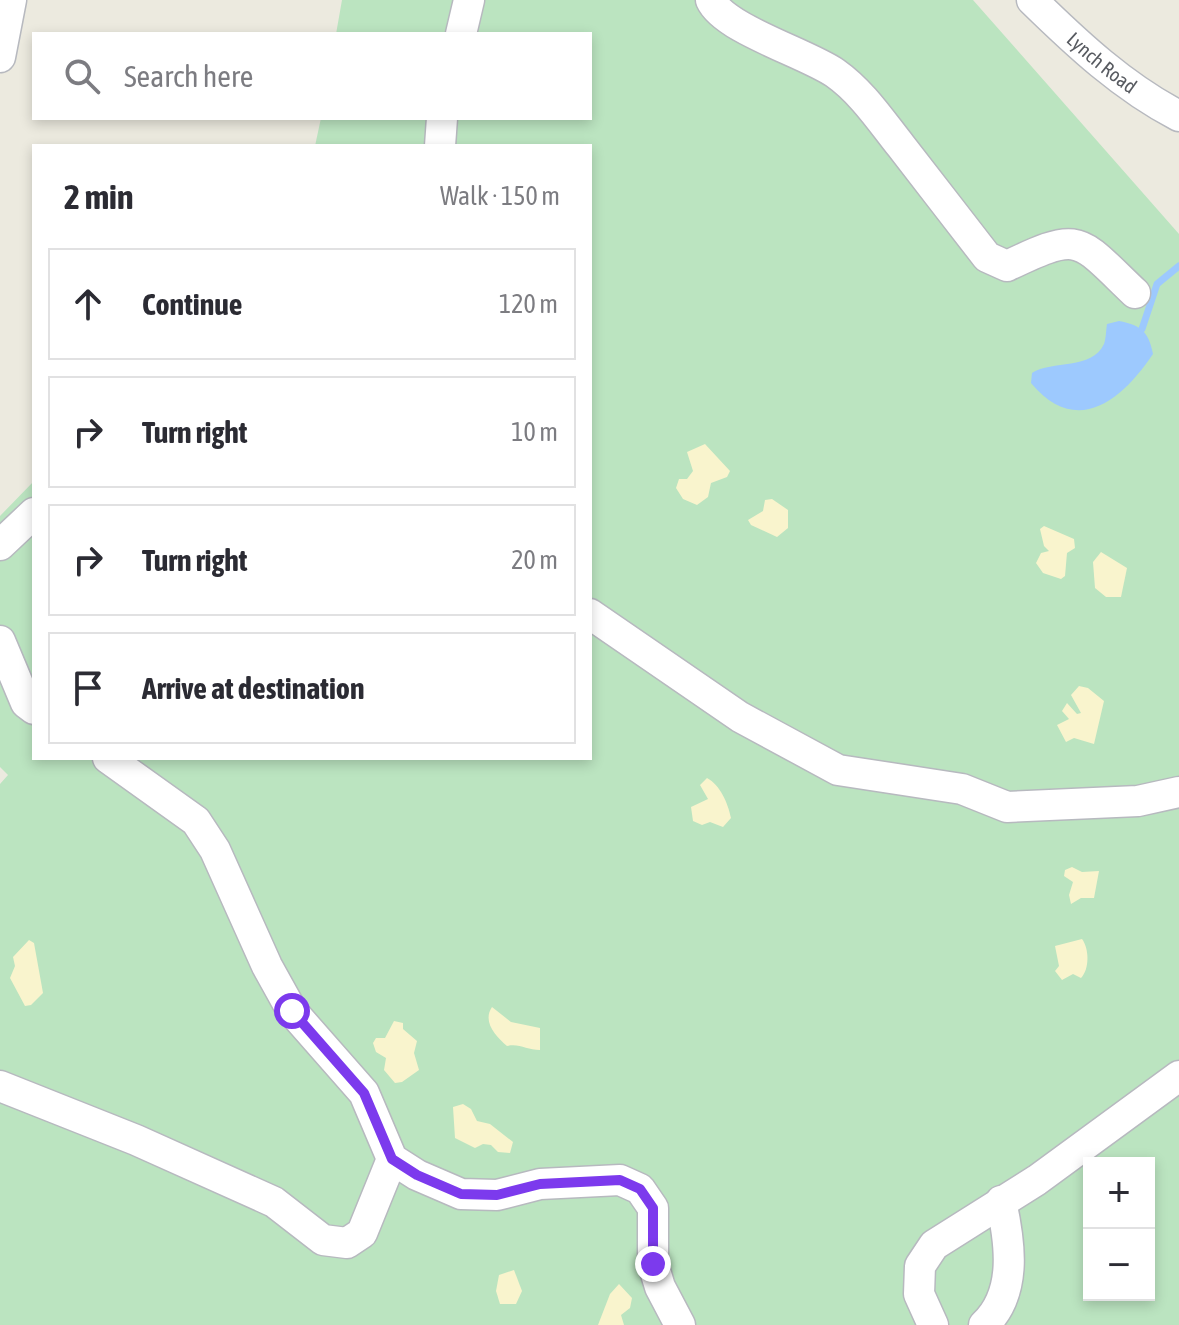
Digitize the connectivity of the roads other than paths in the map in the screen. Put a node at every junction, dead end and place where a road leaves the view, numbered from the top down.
1 (11, 0) edge
2 (469, 0) edge
3 (711, 0) edge
4 (1032, 0) edge
5 (461, 32) edge
6 (0, 57) edge
7 (1179, 116) edge
8 (442, 120) edge
9 (440, 144) edge
10 (1135, 293) dead end
11 (32, 515) edge
12 (0, 545) edge
13 (592, 615) edge
14 (0, 641) edge
15 (32, 708) edge
16 (111, 760) edge
17 (1179, 792) edge
18 (1179, 1076) edge
19 (0, 1086) edge
20 (392, 1159) junction
21 (1001, 1201) junction
22 (680, 1325) edge
23 (933, 1325) edge
24 (984, 1325) edge

1 - 6 street
2 - 5 street
3 - 10 street
4 - 7 street, Lynch Road
8 - 9 street
11 - 12 street
13 - 17 street
14 - 15 street
16 - 20 street
18 - 21 street
19 - 20 street
20 - 22 street
21 - 23 street
21 - 24 street

